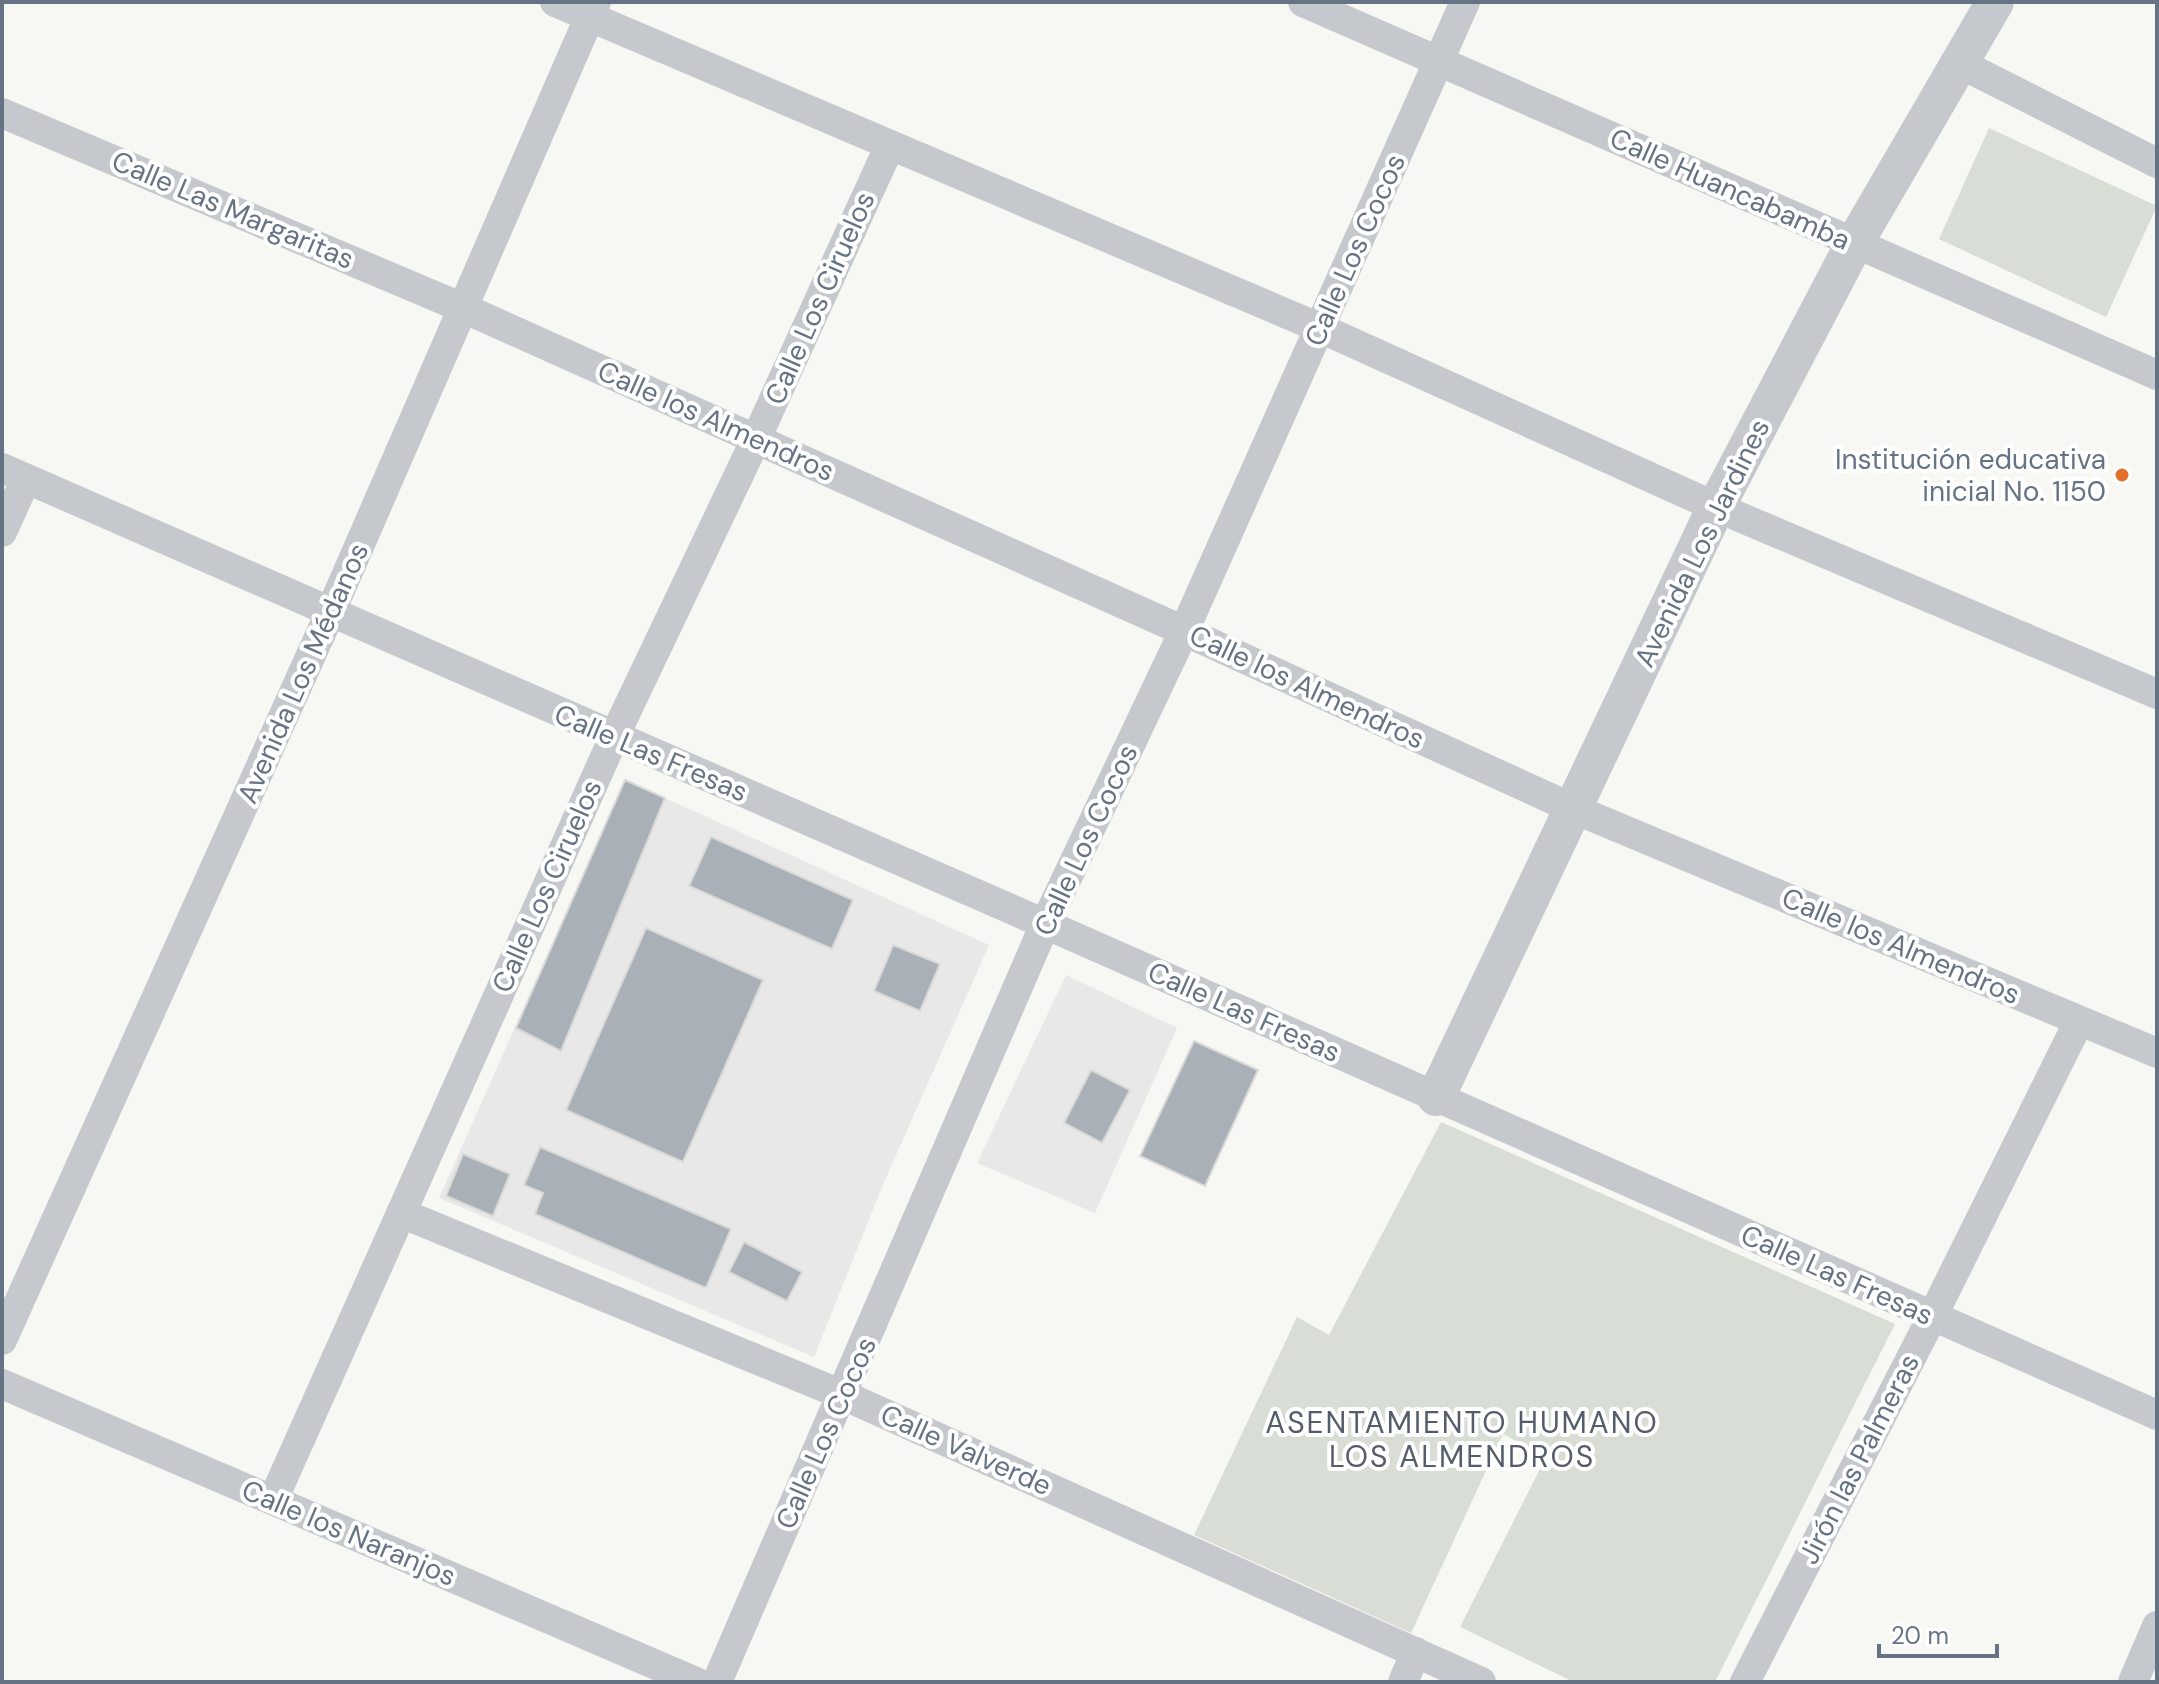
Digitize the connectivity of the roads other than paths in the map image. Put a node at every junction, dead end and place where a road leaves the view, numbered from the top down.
1 (555, 2) edge
2 (1303, 2) edge
3 (1465, 2) edge
4 (1995, 2) edge
5 (593, 9) edge
6 (1440, 62) junction
7 (1959, 63) junction
8 (2, 113) edge
9 (890, 145) junction
10 (2157, 163) edge
11 (1854, 244) junction
12 (463, 308) junction
13 (1320, 328) junction
14 (2157, 375) edge
15 (756, 439) junction
16 (14, 474) edge
17 (1716, 507) junction
18 (2, 532) edge
19 (330, 613) junction
20 (1184, 631) junction
21 (2157, 694) edge
22 (614, 737) junction
23 (1574, 809) junction
24 (1045, 924) junction
25 (2079, 1021) junction
26 (2157, 1053) edge
27 (1436, 1097) junction
28 (401, 1213) junction
29 (1932, 1317) junction
30 (2, 1340) edge
31 (2, 1384) edge
32 (843, 1395) junction
33 (2157, 1415) edge
34 (273, 1500) junction
35 (2157, 1626) edge
36 (1416, 1652) junction
37 (696, 1682) edge
38 (717, 1682) edge
39 (1403, 1682) edge
40 (1481, 1682) edge
41 (1745, 1682) edge
42 (2133, 1682) edge

1 - 5 street
2 - 6 street, Calle Huancabamba
3 - 6 street, Calle Los Cocos
4 - 7 street, Avenida Los Jardines
5 - 9 street
5 - 12 street, Avenida Los Médanos
6 - 11 street, Calle Huancabamba
6 - 13 street, Calle Los Cocos
7 - 10 street
7 - 11 street, Avenida Los Jardines
8 - 12 street, Calle Las Margaritas
9 - 13 street
9 - 15 street, Calle Los Ciruelos
11 - 14 street, Calle Huancabamba
11 - 17 street, Avenida Los Jardines
12 - 15 street, Calle los Almendros
12 - 19 street, Avenida Los Médanos
13 - 17 street
13 - 20 street, Calle Los Cocos
15 - 20 street, Calle los Almendros
15 - 22 street, Calle Los Ciruelos
16 - 18 street
16 - 19 street, Calle Las Fresas
17 - 21 street
17 - 23 street, Avenida Los Jardines
19 - 22 street, Calle Las Fresas
19 - 30 street, Avenida Los Médanos
20 - 23 street, Calle los Almendros
20 - 24 street, Calle Los Cocos
22 - 24 street, Calle Las Fresas
22 - 28 street, Calle Los Ciruelos
23 - 25 street, Calle los Almendros
23 - 27 street, Avenida Los Jardines
24 - 27 street, Calle Las Fresas
24 - 32 street, Calle Los Cocos
25 - 26 street, Calle los Almendros
25 - 29 street, Jirón las Palmeras
27 - 29 street, Calle Las Fresas
28 - 32 street, Calle Valverde
28 - 34 street, Calle Los Ciruelos
29 - 33 street, Calle Las Fresas
29 - 41 street, Jirón las Palmeras
31 - 34 street, Calle los Naranjos
32 - 36 street, Calle Valverde
32 - 38 street, Calle Los Cocos
34 - 37 street, Calle los Naranjos
35 - 42 street
36 - 39 street
36 - 40 street, Calle Valverde

